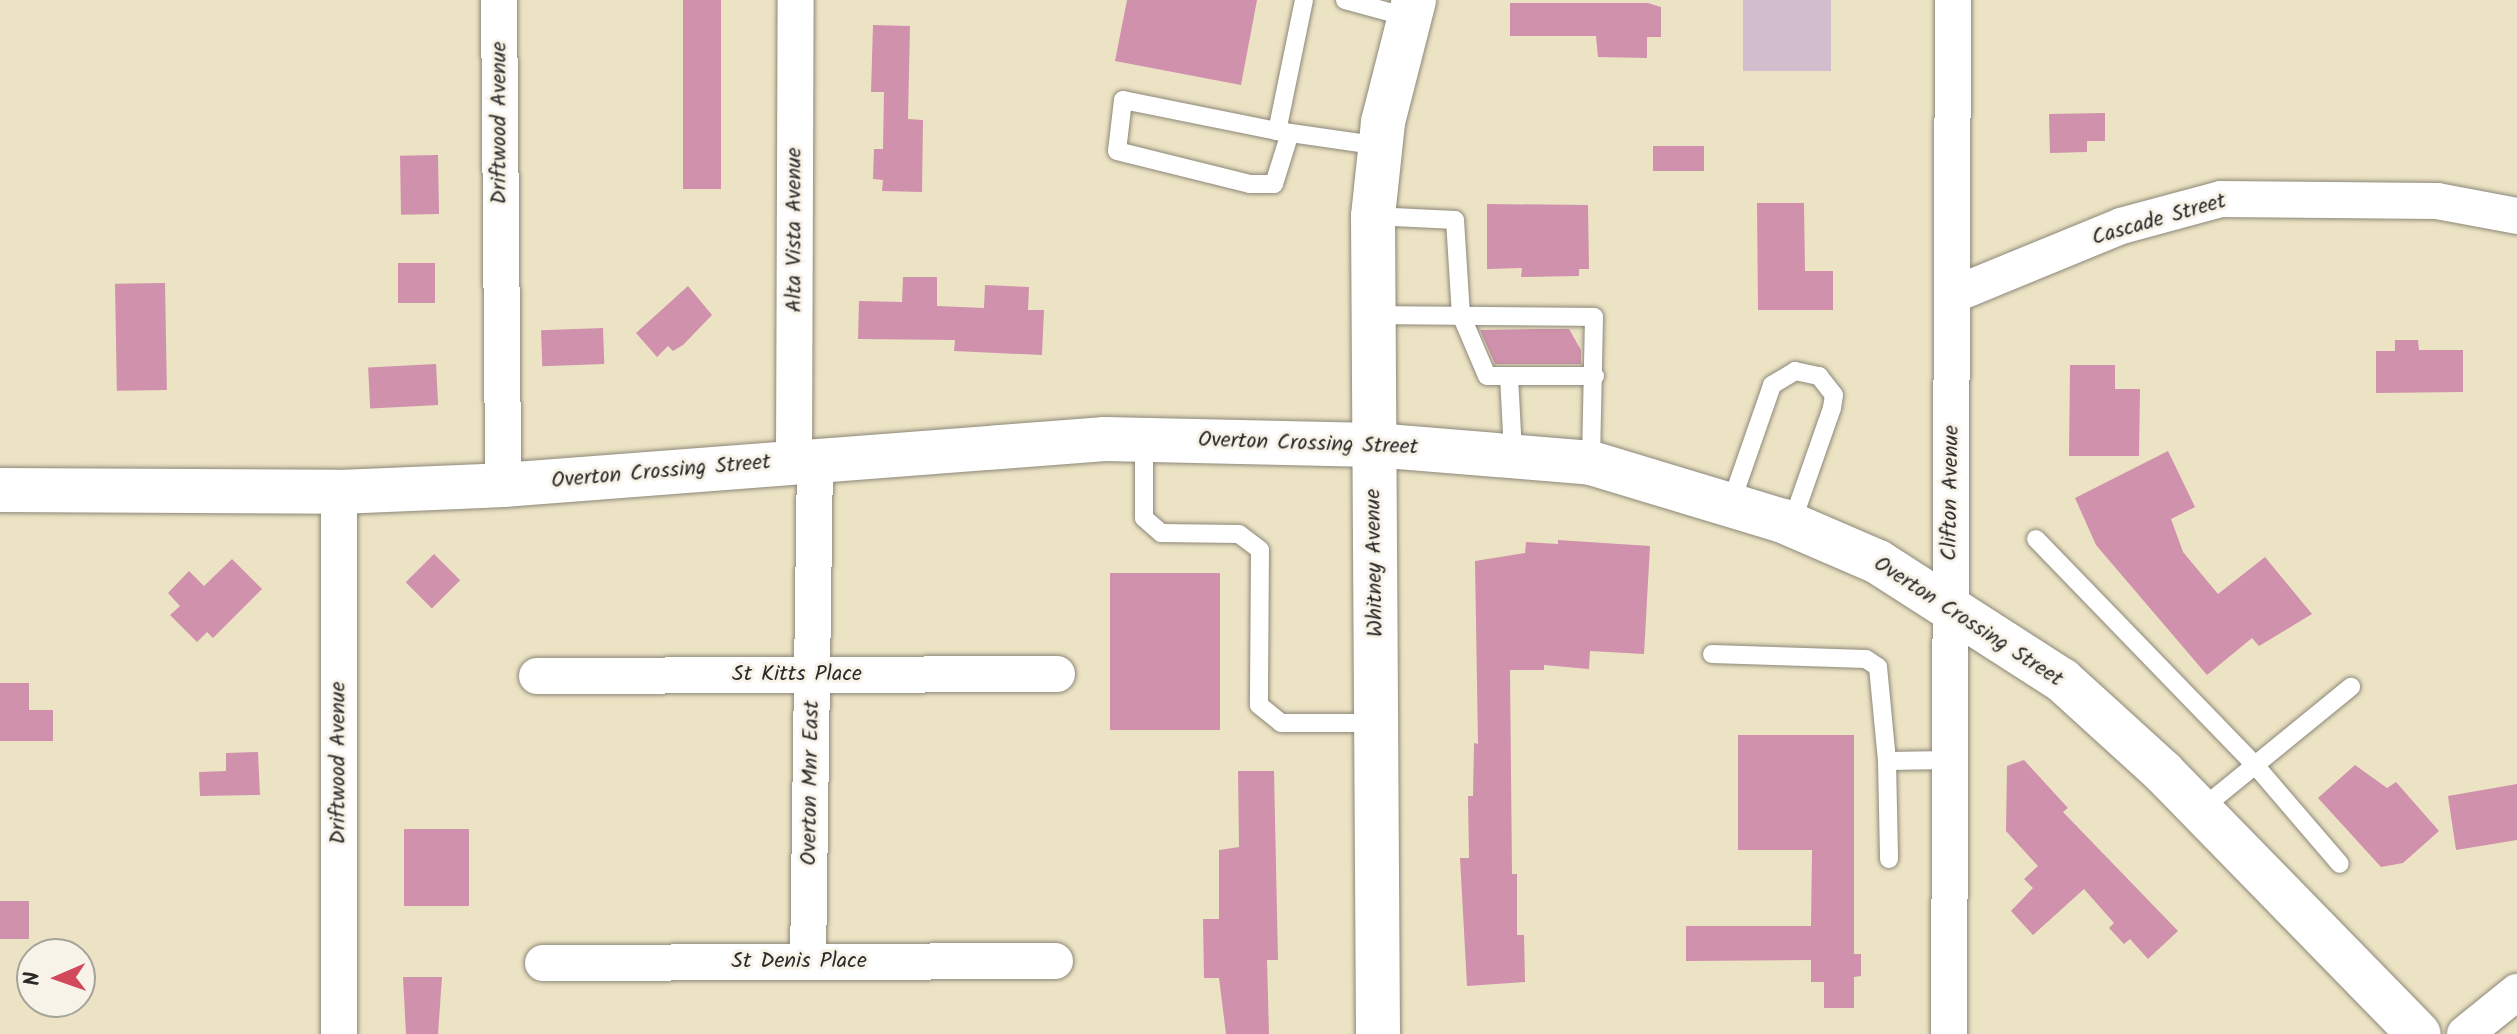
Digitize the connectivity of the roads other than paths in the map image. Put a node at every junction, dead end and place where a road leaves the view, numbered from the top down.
1 (499, 0) edge
2 (796, 0) edge
3 (1304, 0) edge
4 (1345, 0) edge
5 (1953, 0) edge
6 (1410, 8) edge
7 (1283, 132) junction
8 (1381, 146) junction
9 (1373, 216) junction
10 (2517, 216) edge
11 (1953, 295) junction
12 (1374, 315) junction
13 (1461, 315) junction
14 (1520, 372) junction
15 (1595, 376) junction
16 (1144, 439) junction
17 (1374, 445) junction
18 (1513, 453) junction
19 (805, 460) junction
20 (1591, 463) junction
21 (503, 485) junction
22 (0, 490) edge
23 (339, 492) junction
24 (1731, 503) junction
25 (1791, 525) junction
26 (2036, 539) dead end
27 (1950, 607) junction
28 (1712, 654) dead end
29 (1057, 674) dead end
30 (812, 675) junction
31 (537, 676) dead end
32 (2351, 687) dead end
33 (1376, 723) junction
34 (1948, 760) junction
35 (1887, 761) junction
36 (2255, 765) junction
37 (2200, 810) junction
38 (1889, 859) dead end
39 (2340, 864) dead end
40 (1055, 961) dead end
41 (808, 962) junction
42 (543, 963) dead end
43 (2517, 992) edge
44 (339, 1034) edge
45 (1378, 1034) edge
46 (1949, 1034) edge
47 (2419, 1034) edge
48 (2465, 1034) edge

1 - 21 street, Driftwood Avenue
2 - 19 street, Alta Vista Avenue
3 - 7 lane
4 - 6 lane
5 - 11 street, Clifton Avenue
6 - 8 main road, Whitney Avenue
7 - 7 lane
7 - 8 lane
8 - 9 main road, Whitney Avenue
9 - 12 main road, Whitney Avenue
9 - 13 lane
10 - 11 street, Cascade Street
11 - 27 street, Clifton Avenue
12 - 13 lane
12 - 17 main road, Whitney Avenue
13 - 14 lane
13 - 15 lane
14 - 15 lane
14 - 18 lane
15 - 20 lane
16 - 17 main road, Overton Crossing Street
16 - 19 main road, Overton Crossing Street
16 - 33 lane
17 - 18 main road, Overton Crossing Street
17 - 33 main road, Whitney Avenue
18 - 20 main road, Overton Crossing Street
19 - 21 main road, Overton Crossing Street
19 - 30 street, Overton Mnr East
20 - 24 main road, Overton Crossing Street
21 - 23 main road, Overton Crossing Street
22 - 23 main road, Overton Crossing Street
23 - 44 street, Driftwood Avenue
24 - 25 main road, Overton Crossing Street
24 - 25 lane
25 - 27 main road, Overton Crossing Street
26 - 36 lane
27 - 34 street, Clifton Avenue
27 - 37 main road, Overton Crossing Street
28 - 35 lane
29 - 30 street, St Kitts Place
30 - 31 street, St Kitts Place
30 - 41 street, Overton Mnr East
32 - 36 lane
33 - 45 main road, Whitney Avenue
34 - 35 lane
34 - 46 street, Clifton Avenue
35 - 38 lane
36 - 37 lane
36 - 39 lane
37 - 47 main road, Overton Crossing Street
40 - 41 street, St Denis Place
41 - 42 street, St Denis Place
43 - 48 street

